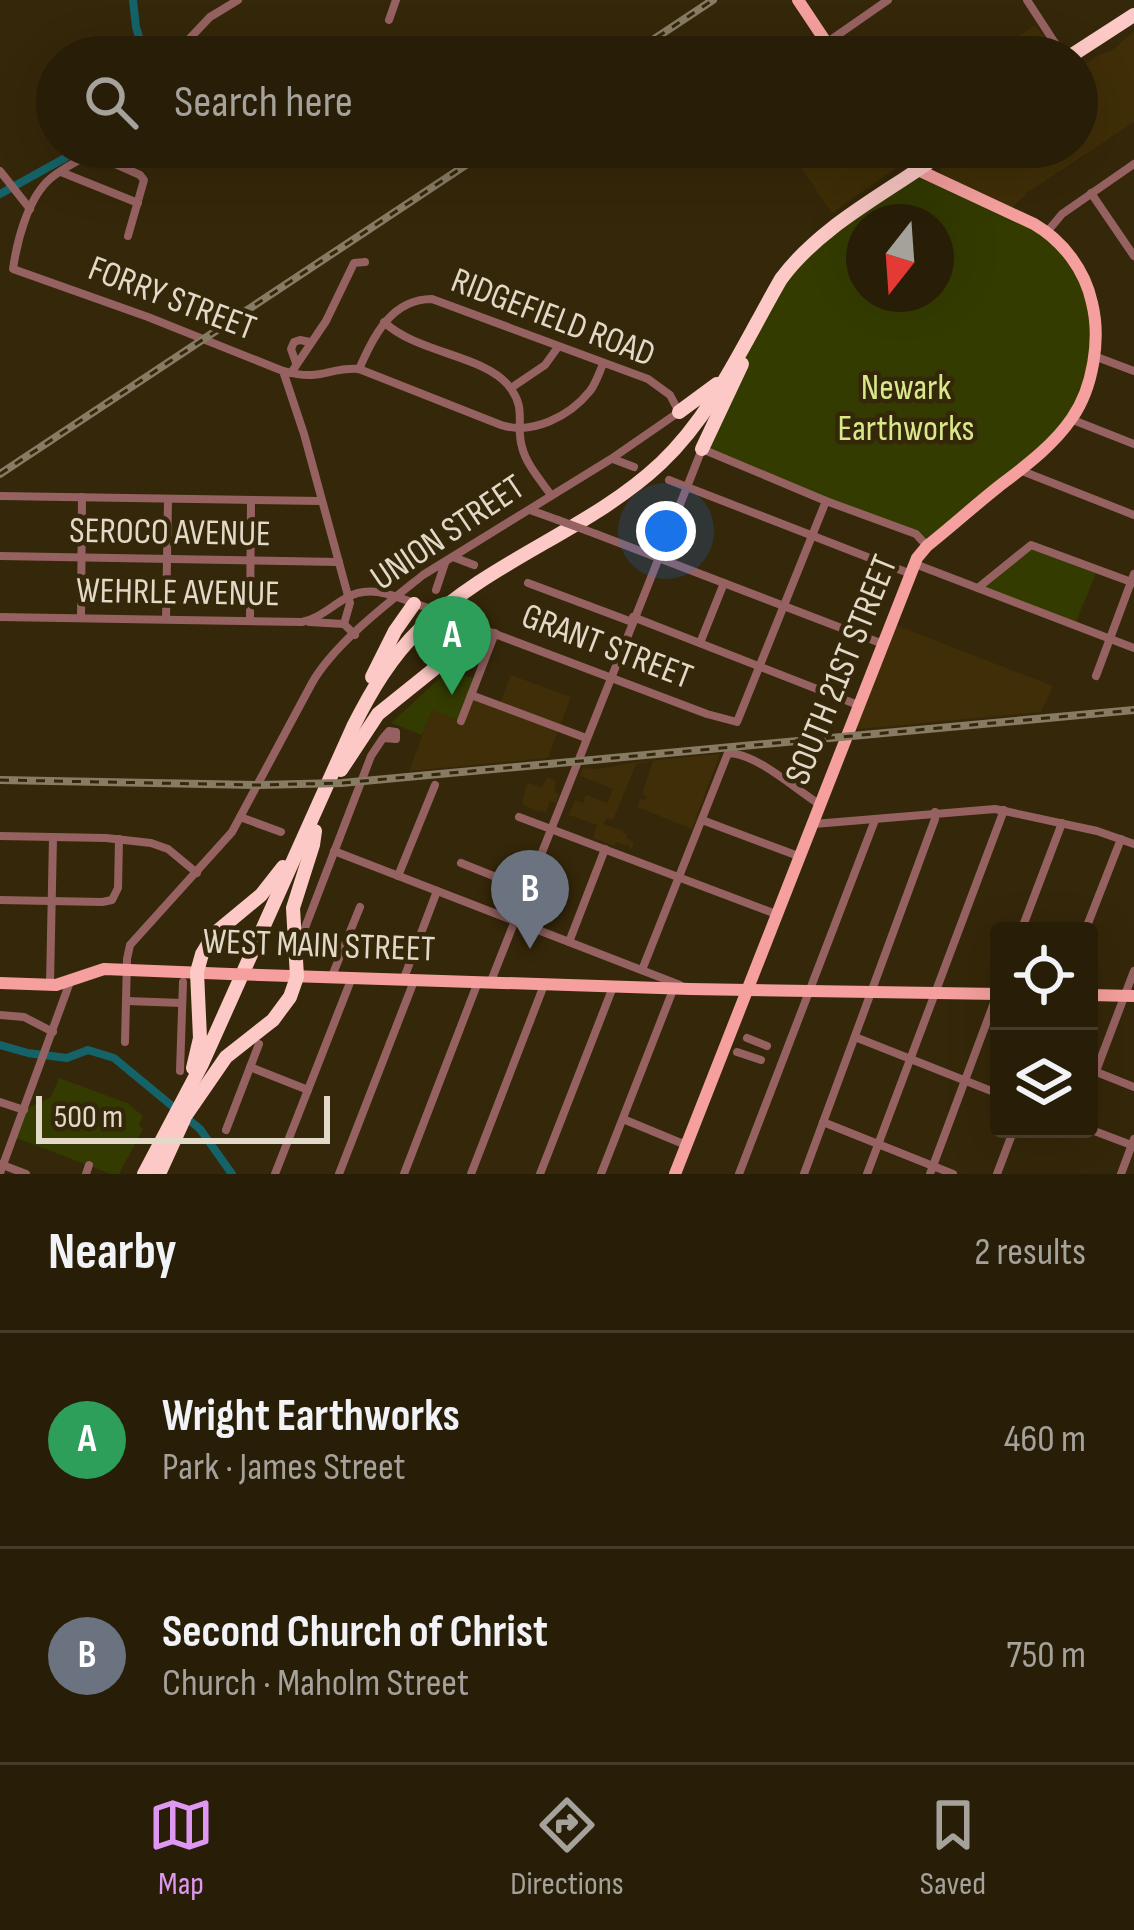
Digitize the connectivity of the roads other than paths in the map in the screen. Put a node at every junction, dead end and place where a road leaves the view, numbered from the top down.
1 (238, 0) edge
2 (396, 0) edge
3 (798, 0) edge
4 (888, 0) edge
5 (1027, 0) edge
6 (389, 20) dead end
7 (1134, 20) edge
8 (192, 36) edge
9 (821, 36) edge
10 (836, 36) edge
11 (1055, 36) edge
12 (1098, 38) edge
13 (1098, 42) edge
14 (1134, 164) edge
15 (68, 168) edge
16 (125, 168) edge
17 (919, 168) edge
18 (916, 170) junction
19 (61, 172) junction
20 (3, 173) edge
21 (1090, 193) junction
22 (138, 203) junction
23 (30, 211) junction
24 (1048, 232) junction
25 (128, 236) dead end
26 (1134, 256) edge
27 (364, 262) dead end
28 (384, 322) junction
29 (558, 346) junction
30 (1093, 355) junction
31 (603, 364) junction
32 (735, 368) junction
33 (290, 369) junction
34 (359, 369) junction
35 (1134, 371) edge
36 (511, 388) junction
37 (679, 412) junction
38 (1071, 419) junction
39 (521, 429) junction
40 (1134, 444) edge
41 (702, 449) junction
42 (611, 459) junction
43 (634, 467) dead end
44 (1021, 470) junction
45 (669, 480) dead end
46 (686, 486) junction
47 (0, 496) edge
48 (550, 496) junction
49 (82, 497) junction
50 (168, 500) junction
51 (251, 501) junction
52 (321, 501) junction
53 (826, 501) junction
54 (529, 509) junction
55 (1134, 515) edge
56 (813, 536) junction
57 (927, 546) junction
58 (0, 556) edge
59 (657, 557) junction
60 (82, 558) junction
61 (167, 559) junction
62 (449, 559) junction
63 (250, 561) junction
64 (339, 562) junction
65 (474, 565) dead end
66 (913, 569) junction
67 (1133, 580) edge
68 (528, 583) dead end
69 (724, 583) junction
70 (977, 588) junction
71 (436, 590) dead end
72 (348, 596) junction
73 (395, 597) junction
74 (420, 605) junction
75 (784, 605) junction
76 (0, 616) edge
77 (81, 618) junction
78 (166, 620) junction
79 (632, 620) junction
80 (250, 621) junction
81 (308, 621) junction
82 (344, 624) junction
83 (475, 626) junction
84 (495, 633) junction
85 (355, 635) junction
86 (1109, 639) junction
87 (700, 643) junction
88 (883, 644) junction
89 (1134, 648) edge
90 (760, 667) junction
91 (1096, 676) dead end
92 (610, 678) junction
93 (471, 695) junction
94 (858, 705) junction
95 (461, 721) dead end
96 (383, 738) dead end
97 (586, 738) junction
98 (347, 740) junction
99 (341, 770) junction
100 (435, 785) dead end
101 (820, 805) junction
102 (1004, 810) junction
103 (935, 812) junction
104 (240, 817) junction
105 (519, 817) dead end
106 (702, 820) junction
107 (875, 820) junction
108 (1062, 823) junction
109 (813, 824) junction
110 (550, 829) junction
111 (281, 832) dead end
112 (310, 832) junction
113 (0, 836) edge
114 (52, 837) junction
115 (119, 839) junction
116 (1120, 839) junction
117 (1134, 844) edge
118 (605, 849) junction
119 (334, 851) junction
120 (801, 856) junction
121 (461, 862) dead end
122 (197, 873) junction
123 (398, 876) junction
124 (679, 877) junction
125 (526, 889) junction
126 (437, 891) junction
127 (0, 900) edge
128 (51, 901) junction
129 (360, 907) dead end
130 (778, 915) junction
131 (514, 921) junction
132 (1024, 922) edge
133 (1088, 922) edge
134 (569, 942) junction
135 (340, 954) junction
136 (127, 970) junction
137 (642, 970) junction
138 (1134, 971) edge
139 (197, 973) junction
140 (297, 977) junction
141 (332, 978) junction
142 (352, 978) junction
143 (409, 979) junction
144 (485, 981) junction
145 (70, 982) junction
146 (183, 982) dead end
147 (0, 983) edge
148 (544, 983) junction
149 (50, 986) junction
150 (614, 986) junction
151 (674, 988) junction
152 (690, 989) junction
153 (747, 990) junction
154 (810, 991) junction
155 (872, 992) junction
156 (935, 993) junction
157 (990, 993) edge
158 (1098, 995) edge
159 (1129, 996) edge
160 (127, 1000) junction
161 (182, 1003) junction
162 (0, 1015) edge
163 (990, 1016) edge
164 (53, 1032) junction
165 (854, 1037) junction
166 (747, 1038) dead end
167 (125, 1042) dead end
168 (259, 1044) dead end
169 (766, 1046) dead end
170 (736, 1052) dead end
171 (1098, 1058) edge
172 (910, 1059) junction
173 (761, 1060) dead end
174 (250, 1067) junction
175 (180, 1071) dead end
176 (1098, 1073) edge
177 (965, 1081) junction
178 (1134, 1088) edge
179 (308, 1090) junction
180 (990, 1091) edge
181 (0, 1102) edge
182 (187, 1104) junction
183 (24, 1110) junction
184 (622, 1119) junction
185 (823, 1122) junction
186 (226, 1130) dead end
187 (1098, 1132) edge
188 (168, 1138) junction
189 (1011, 1138) edge
190 (687, 1142) junction
191 (878, 1144) junction
192 (1133, 1144) edge
193 (1, 1168) edge
194 (931, 1170) edge
195 (26, 1174) edge
196 (144, 1174) edge
197 (160, 1174) edge
198 (275, 1174) edge
199 (339, 1174) edge
200 (404, 1174) edge
201 (471, 1174) edge
202 (539, 1174) edge
203 (602, 1174) edge
204 (675, 1174) edge
205 (740, 1174) edge
206 (803, 1174) edge
207 (867, 1174) edge
208 (953, 1174) edge
209 (997, 1174) edge
210 (1121, 1174) edge

1 - 8 street
2 - 6 street
3 - 9 main road
4 - 10 street
5 - 11 street
7 - 12 highway
7 - 13 highway
14 - 21 street
15 - 19 street
16 - 22 street
17 - 18 highway
18 - 24 main road, SOUTH 21ST STREET
18 - 32 highway
19 - 22 street
19 - 23 street
20 - 23 street
21 - 24 street
21 - 26 street
22 - 25 street
23 - 33 street, FORRY STREET
24 - 30 main road, SOUTH 21ST STREET
27 - 33 street
28 - 29 street, RIDGEFIELD ROAD
28 - 34 street
28 - 36 street
29 - 31 street, RIDGEFIELD ROAD
29 - 36 street
30 - 35 street
30 - 38 main road, SOUTH 21ST STREET
31 - 37 street, RIDGEFIELD ROAD
31 - 39 street
32 - 37 highway
32 - 41 highway
32 - 98 highway
32 - 99 highway
33 - 34 street
33 - 52 street, FORRY STREET
34 - 39 street
36 - 39 street
37 - 42 street, UNION STREET
38 - 40 street
38 - 44 main road, SOUTH 21ST STREET
39 - 48 street
41 - 46 street
41 - 53 street
42 - 43 street
42 - 48 street, UNION STREET
44 - 55 street
44 - 57 main road, SOUTH 21ST STREET
45 - 46 street
46 - 56 street
46 - 59 street
47 - 49 street
48 - 54 street, UNION STREET
49 - 50 street
49 - 60 street
50 - 51 street
50 - 61 street
51 - 52 street
51 - 63 street
52 - 64 street, FORRY STREET
53 - 56 street
53 - 57 street
54 - 59 street, bridge
54 - 62 street, UNION STREET
56 - 66 street
56 - 75 street
57 - 66 main road, SOUTH 21ST STREET
58 - 60 street, SEROCO AVENUE
59 - 69 street
59 - 79 street
60 - 61 street, SEROCO AVENUE
60 - 77 street
61 - 63 street, SEROCO AVENUE
61 - 78 street
62 - 65 street
62 - 71 street
62 - 73 street, UNION STREET
63 - 64 street, SEROCO AVENUE
63 - 80 street
64 - 72 street, FORRY STREET
66 - 70 street
66 - 88 main road, SOUTH 21ST STREET
67 - 70 street
67 - 86 street
68 - 79 street
69 - 75 street
69 - 87 street
70 - 86 street
72 - 73 street
72 - 81 street, WEHRLE AVENUE
72 - 82 street
73 - 74 street, GRANT STREET
73 - 85 street, UNION STREET
74 - 83 street, GRANT STREET, bridge
74 - 98 highway
75 - 88 street
75 - 90 street
76 - 77 street, WEHRLE AVENUE
77 - 78 street, WEHRLE AVENUE
78 - 80 street, WEHRLE AVENUE
79 - 87 street
79 - 92 street
80 - 81 street, WEHRLE AVENUE
81 - 82 street
82 - 85 street
83 - 84 street, GRANT STREET
83 - 99 highway
84 - 92 street, GRANT STREET
84 - 93 street
85 - 104 street, UNION STREET
86 - 89 street
86 - 91 street
87 - 90 street
88 - 94 main road, SOUTH 21ST STREET
90 - 92 street, GRANT STREET
90 - 94 street
92 - 97 street
93 - 95 street
93 - 97 street
94 - 101 main road, SOUTH 21ST STREET
96 - 119 street
97 - 110 street
98 - 112 highway
99 - 112 highway
100 - 123 street
101 - 106 street
101 - 109 main road, SOUTH 21ST STREET
102 - 103 street
102 - 108 street
102 - 156 street
103 - 107 street
103 - 155 street
104 - 111 street
104 - 122 street, UNION STREET
105 - 110 street
106 - 120 street
106 - 124 street
107 - 109 street
107 - 154 street
108 - 116 street
108 - 132 street
109 - 120 main road, SOUTH 21ST STREET
110 - 118 street
110 - 125 street
112 - 139 highway
112 - 140 highway
112 - 182 highway
113 - 114 street
114 - 115 street
114 - 128 street
115 - 122 street
115 - 128 street
116 - 117 street
116 - 133 street
118 - 124 street
118 - 134 street
119 - 123 street
119 - 135 street
120 - 130 main road, SOUTH 21ST STREET
121 - 125 street
122 - 136 street, UNION STREET
123 - 126 street
124 - 130 street
124 - 137 street
125 - 131 street
126 - 131 street
126 - 143 street
127 - 128 street
128 - 149 street
129 - 135 street
130 - 153 main road, SOUTH 21ST STREET
131 - 134 street
131 - 144 street
134 - 137 street
135 - 141 street
136 - 139 main road, WEST MAIN STREET
136 - 145 main road, WEST MAIN STREET
136 - 160 street
137 - 152 street
138 - 159 street
139 - 140 main road, WEST MAIN STREET, bridge
139 - 182 highway
140 - 141 main road, WEST MAIN STREET
140 - 182 highway
141 - 142 main road, WEST MAIN STREET
142 - 143 main road, WEST MAIN STREET
142 - 179 street
143 - 144 main road, WEST MAIN STREET
143 - 199 street
144 - 148 main road, WEST MAIN STREET
144 - 200 street
145 - 149 main road, WEST MAIN STREET
145 - 164 street
146 - 161 street
147 - 149 main road, WEST MAIN STREET
148 - 150 main road, WEST MAIN STREET
148 - 201 street
150 - 151 main road, WEST MAIN STREET
150 - 202 street
151 - 152 main road, WEST MAIN STREET
151 - 184 street
152 - 153 main road, WEST MAIN STREET
153 - 154 main road, WEST MAIN STREET
153 - 190 main road, SOUTH 21ST STREET
154 - 155 main road, WEST MAIN STREET
154 - 205 street
155 - 156 main road, WEST MAIN STREET
155 - 165 street
156 - 157 main road, WEST MAIN STREET
156 - 172 street
158 - 159 main road
159 - 171 street
160 - 161 street
160 - 167 street
161 - 175 street
162 - 164 street
163 - 177 street
164 - 183 street
165 - 172 street
165 - 185 street
166 - 169 street
168 - 174 street
170 - 173 street
172 - 177 street
172 - 191 street
174 - 179 street
174 - 186 street
176 - 178 street
177 - 180 street
177 - 194 street
179 - 198 street
181 - 183 street
182 - 188 highway
183 - 193 street
184 - 190 street
184 - 203 street
185 - 191 street
185 - 206 street
187 - 192 street
188 - 196 highway
188 - 197 highway
189 - 209 street
190 - 204 main road, SOUTH 21ST STREET
191 - 194 street
191 - 207 street
192 - 210 street
193 - 195 street
194 - 208 street

